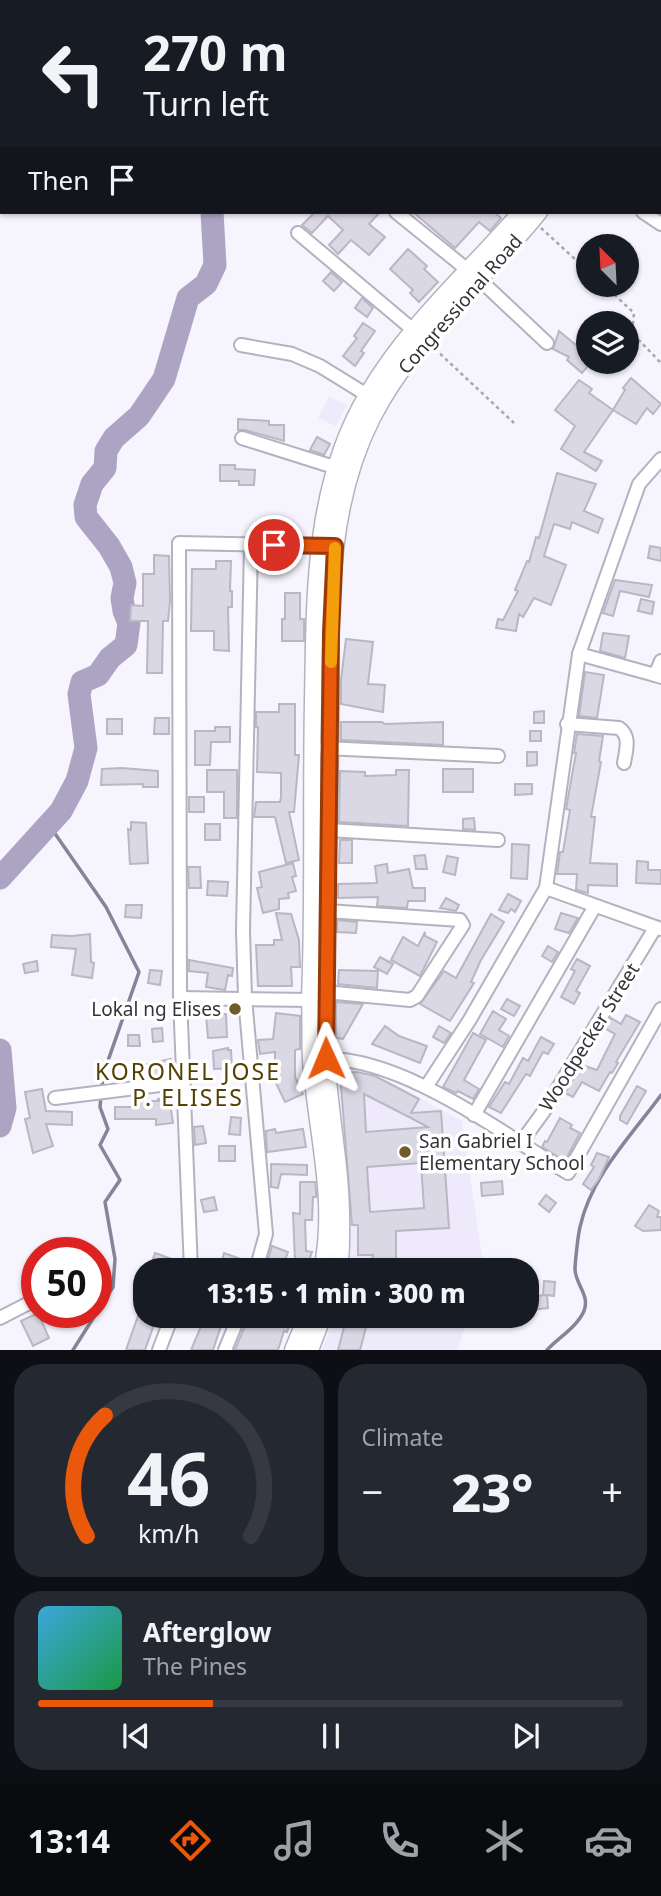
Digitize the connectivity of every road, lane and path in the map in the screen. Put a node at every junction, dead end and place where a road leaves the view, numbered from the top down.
1 (398, 214) edge
2 (646, 214) edge
3 (531, 215) edge
4 (661, 224) edge
5 (298, 233) dead end
6 (576, 259) edge
7 (474, 275) junction
8 (618, 298) edge
9 (419, 334) junction
10 (547, 343) dead end
11 (241, 345) dead end
12 (661, 363) edge
13 (367, 395) junction
14 (365, 414) junction
15 (514, 423) dead end
16 (242, 438) dead end
17 (661, 460) edge
18 (334, 467) junction
19 (251, 545) junction
20 (327, 546) junction
21 (579, 654) junction
22 (661, 661) edge
23 (658, 676) edge
24 (568, 724) junction
25 (312, 748) junction
26 (330, 749) junction
27 (498, 756) dead end
28 (624, 763) dead end
29 (328, 830) junction
30 (498, 840) dead end
31 (546, 888) junction
32 (595, 906) junction
33 (327, 911) junction
34 (658, 929) edge
35 (319, 963) junction
36 (325, 992) junction
37 (180, 998) junction
38 (245, 998) junction
39 (310, 1000) junction
40 (661, 1009) edge
41 (319, 1059) junction
42 (184, 1082) junction
43 (426, 1087) junction
44 (55, 1098) dead end
45 (474, 1115) junction
46 (520, 1144) junction
47 (191, 1258) edge
48 (259, 1258) edge
49 (324, 1258) edge
50 (338, 1258) edge
51 (21, 1307) edge
52 (0, 1318) edge
53 (167, 1328) edge
54 (234, 1328) edge
55 (302, 1328) edge
56 (318, 1328) edge
57 (159, 1350) edge
58 (225, 1350) edge
59 (293, 1350) edge
60 (310, 1350) edge

1 - 7 street
2 - 4 street
3 - 6 path
3 - 7 main road, Congressional Road
5 - 9 street
7 - 9 main road, Congressional Road
7 - 10 street
8 - 12 path
9 - 13 main road, Congressional Road
9 - 14 main road, Congressional Road
9 - 15 path
11 - 13 street
13 - 14 main road, Congressional Road
14 - 18 main road, Congressional Road
14 - 20 main road, Congressional Road
16 - 18 street
17 - 21 street
18 - 20 main road, Congressional Road
19 - 20 street
19 - 37 street
19 - 38 street
20 - 25 main road, Congressional Road
20 - 26 main road, Congressional Road
21 - 23 street
21 - 24 street
22 - 23 street
24 - 28 street
24 - 31 street
25 - 26 street
25 - 35 main road, Congressional Road
26 - 27 street
26 - 29 main road, Congressional Road
29 - 30 street
29 - 33 main road, Congressional Road
31 - 32 street
31 - 43 street
32 - 34 street
32 - 45 street
33 - 35 main road, Congressional Road
33 - 36 street
34 - 46 street, Woodpecker Street
35 - 36 main road, Congressional Road
35 - 39 main road, Congressional Road
36 - 39 street
36 - 41 main road, Congressional Road
37 - 38 street
37 - 42 street
38 - 39 street
38 - 48 street
39 - 41 main road, Congressional Road
40 - 46 street
41 - 43 street
41 - 49 main road, Congressional Road
41 - 50 main road, Congressional Road
42 - 44 street
42 - 47 street
43 - 45 street
45 - 46 street
51 - 52 street
53 - 57 street
54 - 58 street
55 - 59 main road
56 - 60 main road

